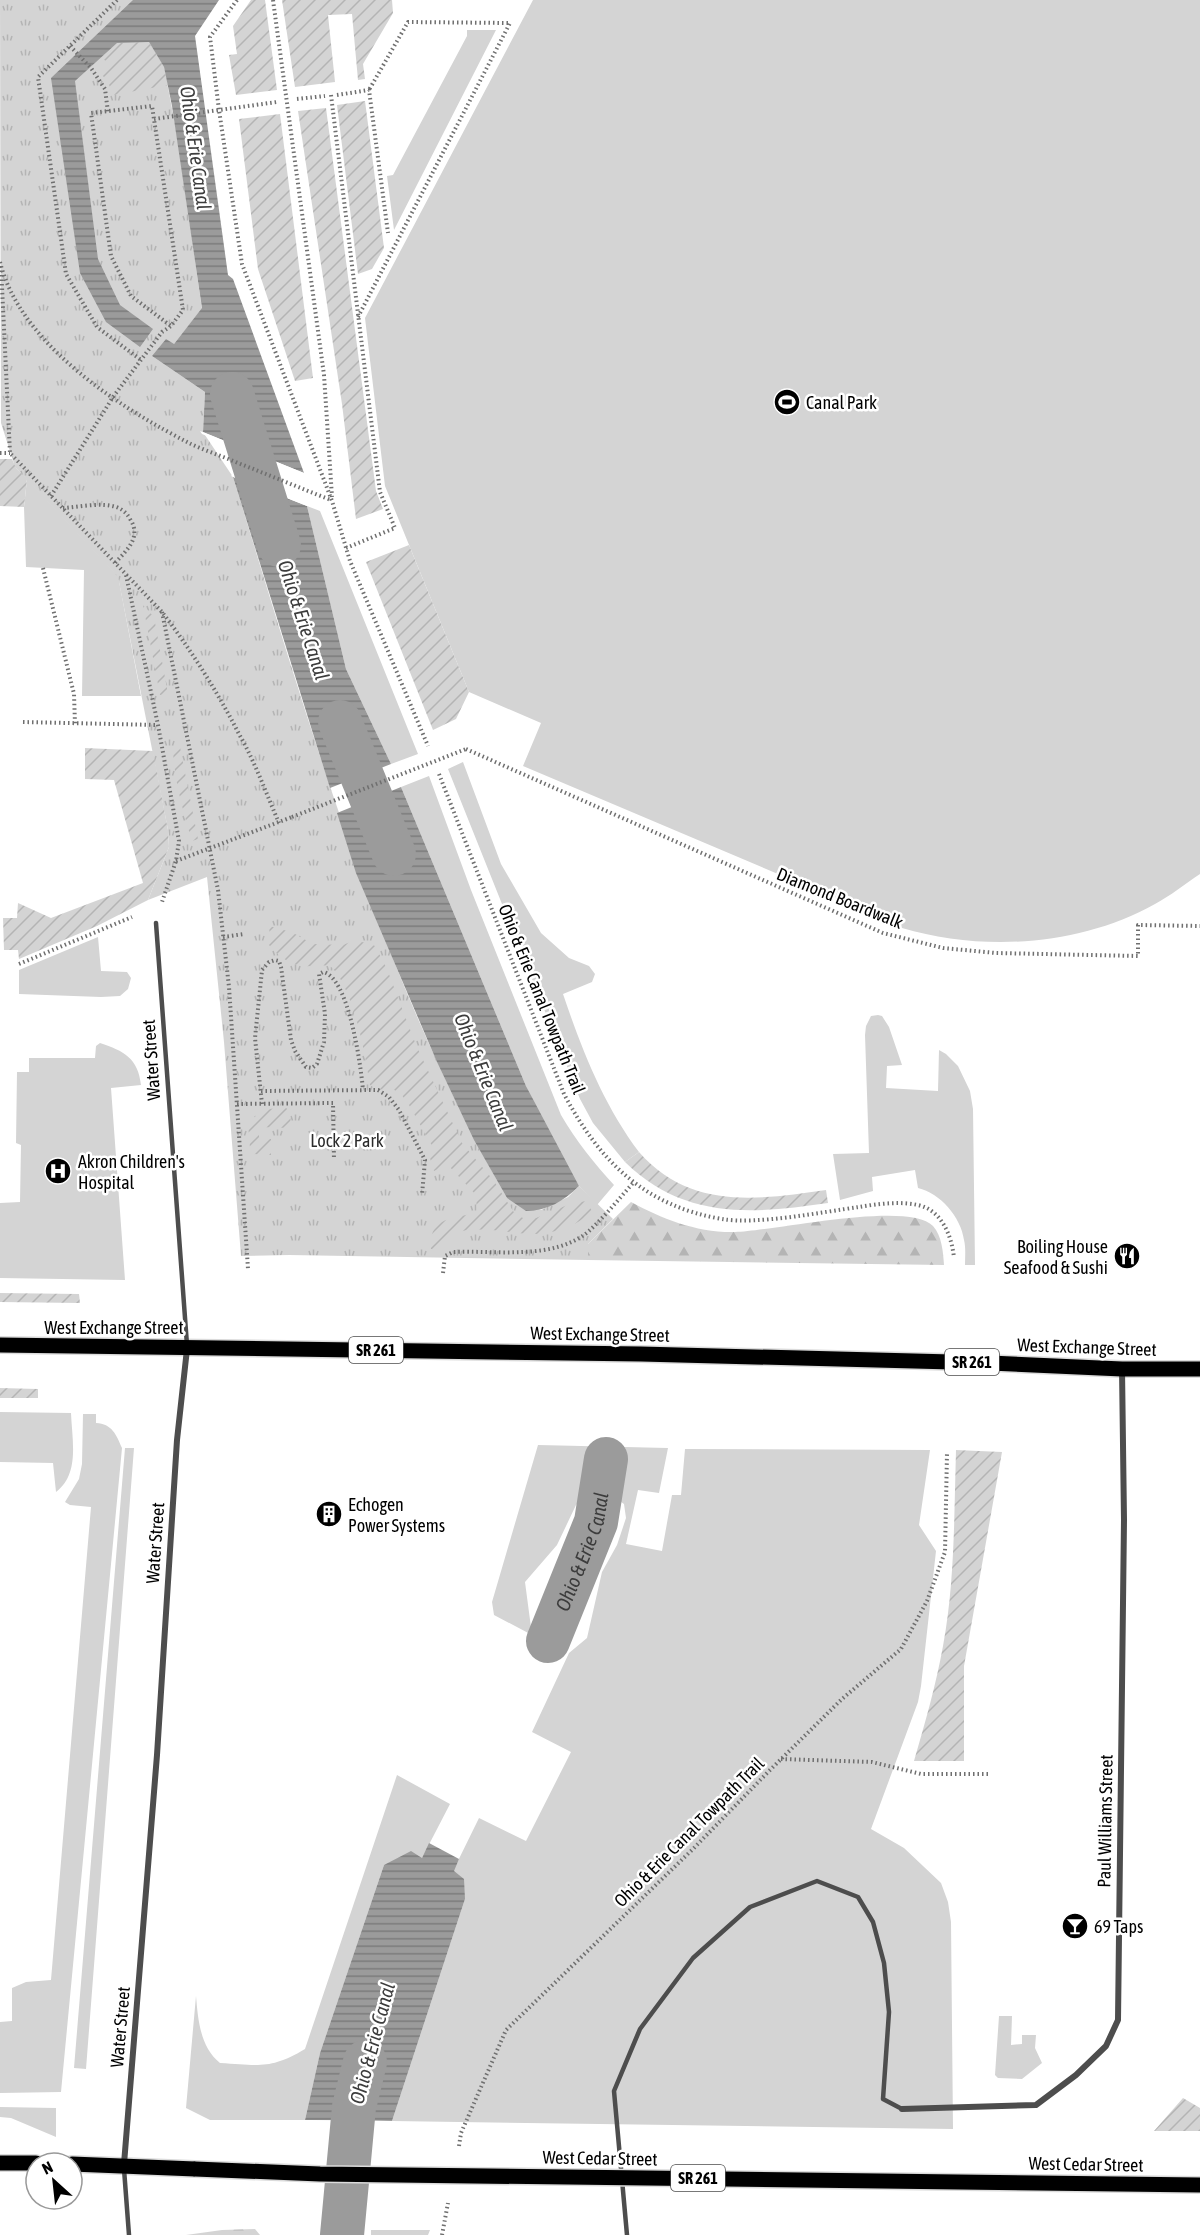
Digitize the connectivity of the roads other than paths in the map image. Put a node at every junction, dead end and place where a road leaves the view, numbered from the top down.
1 (156, 922) road end
2 (0, 1345) edge
3 (187, 1347) junction
4 (1122, 1369) junction
5 (1200, 1369) edge
6 (902, 2109) joint
7 (0, 2163) edge
8 (24, 2163) edge
9 (84, 2164) edge
10 (123, 2165) junction
11 (1200, 2185) edge
12 (129, 2235) edge
13 (627, 2235) edge

1 - 3 lane, Water Street
2 - 3 main road, West Exchange Street / SR 261
3 - 4 main road, West Exchange Street / SR 261
3 - 10 street, Water Street
4 - 5 main road, West Exchange Street / SR 261
4 - 6 street, Paul Williams Street
6 - 13 lane
7 - 8 main road
9 - 10 main road, West Cedar Street / SR 261
10 - 11 main road, West Cedar Street / SR 261, bridge
10 - 12 lane

